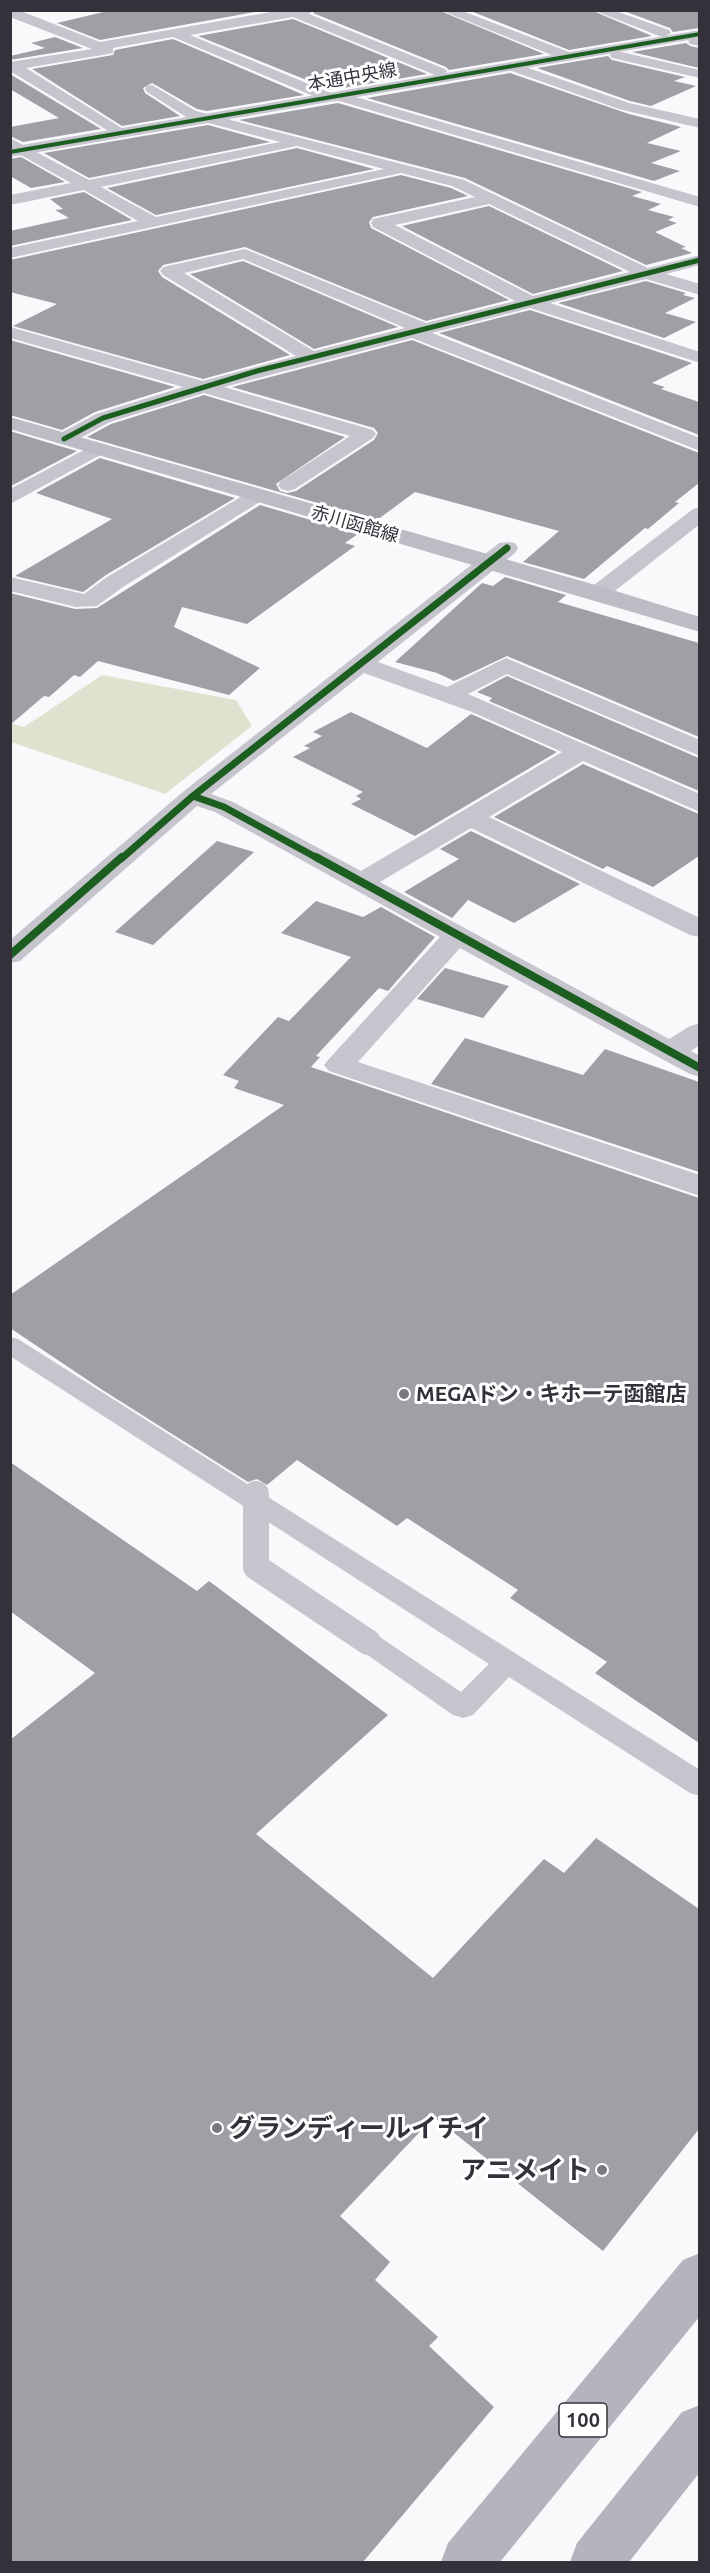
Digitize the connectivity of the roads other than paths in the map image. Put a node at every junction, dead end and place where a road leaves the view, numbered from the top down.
1 (446, 10) edge
2 (10, 12) edge
3 (302, 12) edge
4 (605, 13) edge
5 (584, 20) dead end
6 (174, 33) junction
7 (664, 33) dead end
8 (698, 39) edge
9 (100, 46) junction
10 (617, 55) dead end
11 (569, 57) junction
12 (511, 66) junction
13 (440, 72) dead end
14 (699, 75) edge
15 (152, 89) dead end
16 (334, 97) junction
17 (668, 103) dead end
18 (648, 111) junction
19 (206, 118) junction
20 (699, 124) edge
21 (120, 132) junction
22 (299, 142) junction
23 (15, 148) edge
24 (402, 170) junction
25 (85, 184) junction
26 (490, 199) junction
27 (10, 200) edge
28 (699, 202) edge
29 (151, 221) junction
30 (10, 253) edge
31 (699, 260) edge
32 (645, 273) junction
33 (699, 290) edge
34 (530, 302) junction
35 (417, 329) junction
36 (10, 332) edge
37 (311, 357) junction
38 (699, 358) edge
39 (203, 388) junction
40 (10, 405) edge
41 (10, 423) edge
42 (86, 427) junction
43 (64, 439) junction
44 (699, 445) edge
45 (97, 449) junction
46 (288, 485) junction
47 (256, 496) junction
48 (10, 498) edge
49 (699, 513) edge
50 (498, 555) junction
51 (626, 581) junction
52 (10, 584) edge
53 (598, 593) junction
54 (699, 625) edge
55 (359, 663) junction
56 (449, 695) junction
57 (699, 749) edge
58 (582, 751) junction
59 (193, 796) junction
60 (699, 804) edge
61 (470, 818) junction
62 (361, 882) junction
63 (699, 928) edge
64 (457, 935) junction
65 (10, 955) edge
66 (699, 1032) edge
67 (670, 1052) junction
68 (699, 1068) edge
69 (699, 1186) edge
70 (10, 1345) edge
71 (256, 1494) dead end
72 (507, 1662) junction
73 (699, 1785) edge
74 (699, 2277) edge
75 (699, 2430) edge
76 (466, 2562) edge
77 (596, 2562) edge

1 - 11 street
2 - 9 street
3 - 6 street
3 - 13 street
4 - 5 street
4 - 7 street
6 - 9 street
6 - 16 street
8 - 11 street, 本通中央線
9 - 21 street
10 - 14 street
11 - 12 street, 本通中央線
12 - 16 street, 本通中央線
12 - 18 street
15 - 19 street
16 - 19 street, 本通中央線
16 - 28 street
17 - 18 street
18 - 20 street
19 - 21 street, 本通中央線
19 - 22 street
21 - 23 street, 本通中央線
22 - 24 street
22 - 25 street
23 - 25 street
24 - 26 street
24 - 29 street
25 - 27 street
25 - 29 street
26 - 32 street
26 - 34 street
29 - 30 street
31 - 32 street
32 - 33 street
32 - 34 street
34 - 35 street
34 - 38 street
35 - 37 street
35 - 37 street
35 - 44 street
36 - 39 street
37 - 39 street
39 - 42 street
39 - 46 street
40 - 42 main road, 赤川函館線
41 - 43 main road, 赤川函館線
42 - 43 street
42 - 46 main road, 赤川函館線
43 - 45 main road, 赤川函館線
45 - 47 main road, 赤川函館線
45 - 48 street
46 - 50 main road, 赤川函館線
47 - 50 main road, 赤川函館線
47 - 52 street
49 - 51 street
50 - 51 main road, 赤川函館線
50 - 53 main road, 赤川函館線
50 - 55 street
51 - 53 street
53 - 54 main road, 赤川函館線
55 - 56 street
55 - 59 street
56 - 57 street
56 - 58 street
58 - 60 street
58 - 61 street
59 - 62 street
59 - 65 street
61 - 62 street
61 - 63 street
62 - 64 street
64 - 67 street
64 - 69 street
66 - 67 street
67 - 68 street
70 - 72 lane
71 - 72 lane, bridge
72 - 73 lane
74 - 76 main road, 100
75 - 77 main road

